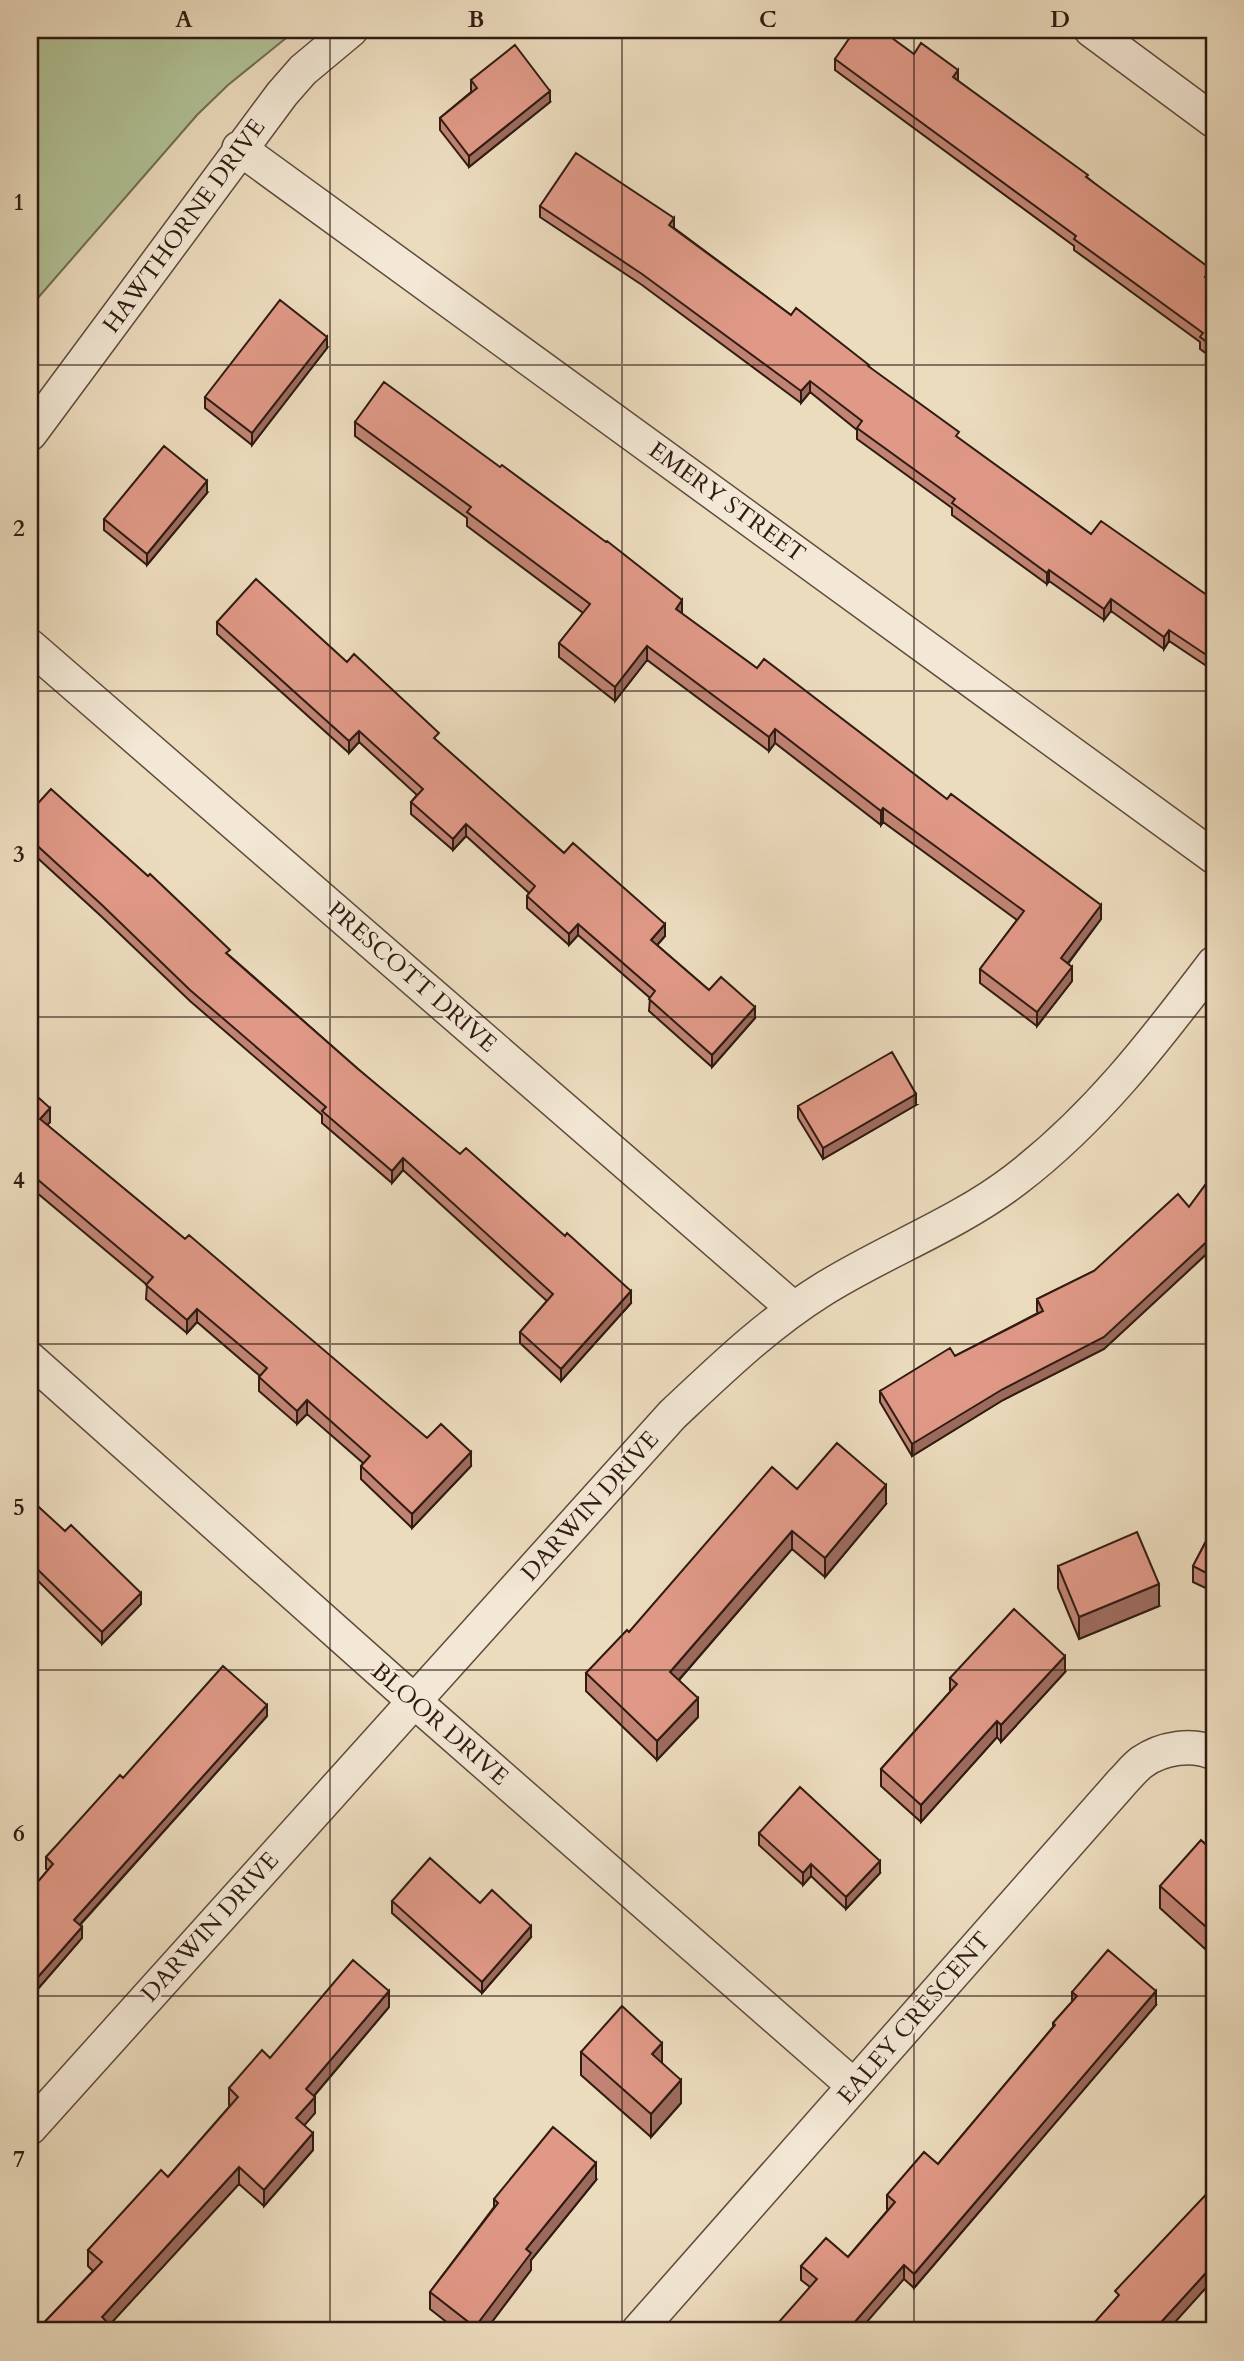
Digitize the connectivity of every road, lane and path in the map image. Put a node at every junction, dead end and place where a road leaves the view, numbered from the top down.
1 (351, 30) edge
2 (1091, 30) edge
3 (1130, 41) edge
4 (1214, 121) edge
5 (240, 148) junction
6 (30, 433) edge
7 (30, 646) edge
8 (1214, 857) edge
9 (1214, 963) edge
10 (793, 1308) junction
11 (30, 1359) edge
12 (414, 1701) junction
13 (1214, 1752) edge
14 (853, 2086) junction
15 (30, 2128) edge
16 (638, 2331) edge

1 - 5 street, HAWTHORNE DRIVE
2 - 3 street
3 - 4 street
5 - 6 street, HAWTHORNE DRIVE
5 - 8 street, EMERY STREET
7 - 10 street, PRESCOTT DRIVE
9 - 10 street, DARWIN DRIVE
10 - 12 street, DARWIN DRIVE
11 - 12 street, BLOOR DRIVE
12 - 14 street, BLOOR DRIVE
12 - 15 street, DARWIN DRIVE
13 - 14 street, EALEY CRESCENT
14 - 16 street, EALEY CRESCENT

